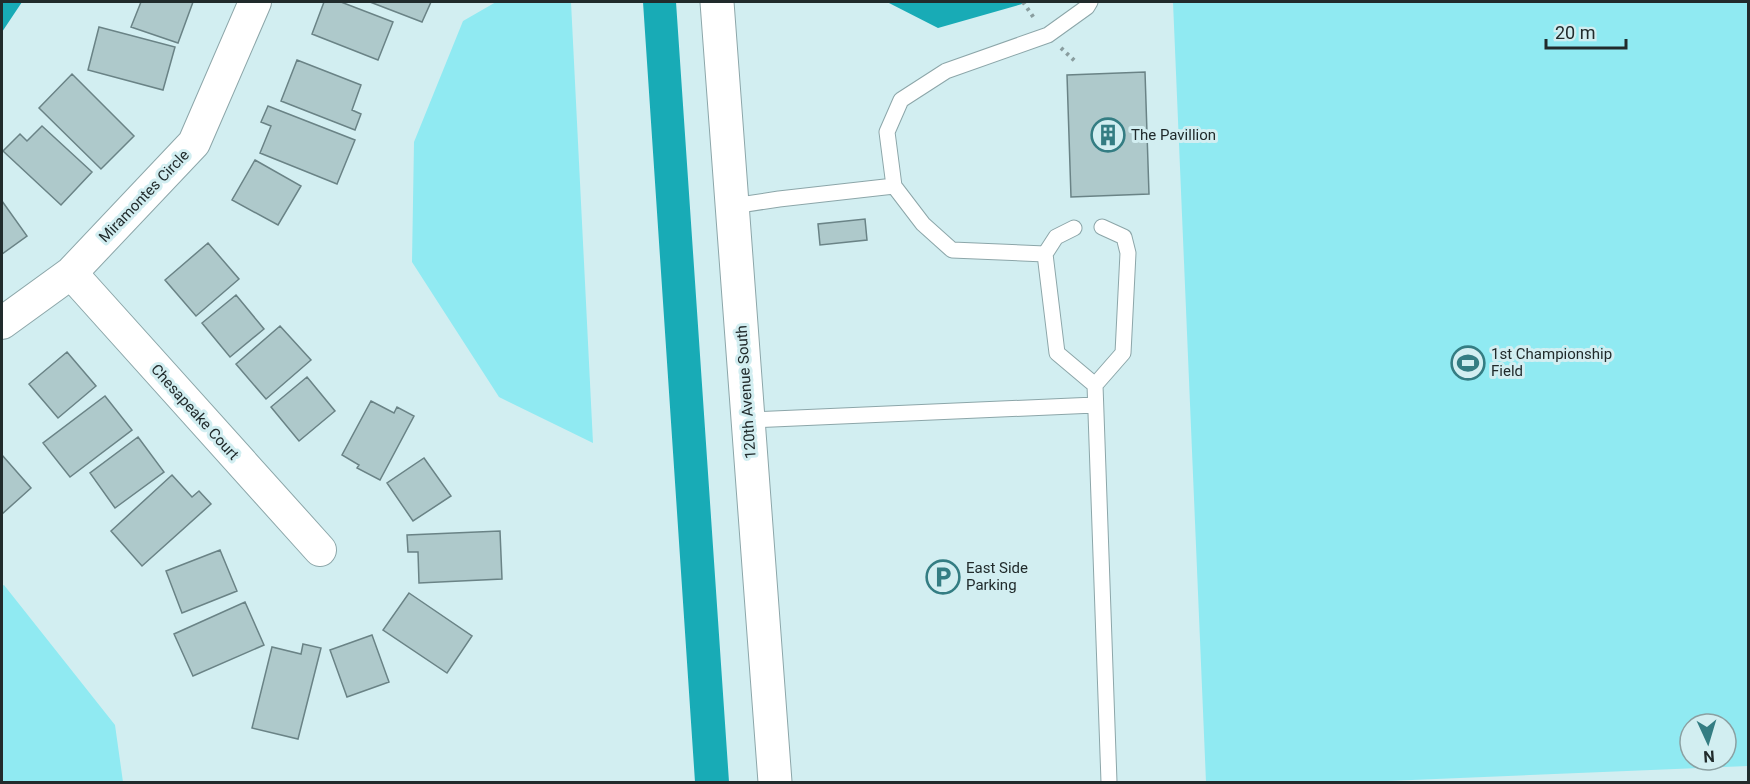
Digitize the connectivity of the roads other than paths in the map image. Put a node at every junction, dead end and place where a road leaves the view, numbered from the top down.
1 (255, 2) edge
2 (717, 2) edge
3 (1090, 2) edge
4 (894, 186) junction
5 (732, 206) junction
6 (1102, 227) dead end
7 (1074, 228) dead end
8 (1045, 254) junction
9 (71, 273) junction
10 (2, 323) edge
11 (1095, 386) junction
12 (1095, 405) junction
13 (749, 420) junction
14 (320, 550) dead end
15 (775, 783) edge
16 (1109, 783) edge

1 - 9 street, Miramontes Circle
2 - 5 street, 120th Avenue South
3 - 4 lane
4 - 5 lane
4 - 8 lane
5 - 13 street, 120th Avenue South
6 - 11 lane
7 - 8 lane
8 - 11 lane
9 - 10 street, Miramontes Circle
9 - 14 street, Chesapeake Court
11 - 12 lane
12 - 13 lane
12 - 16 lane
13 - 15 street, 120th Avenue South

